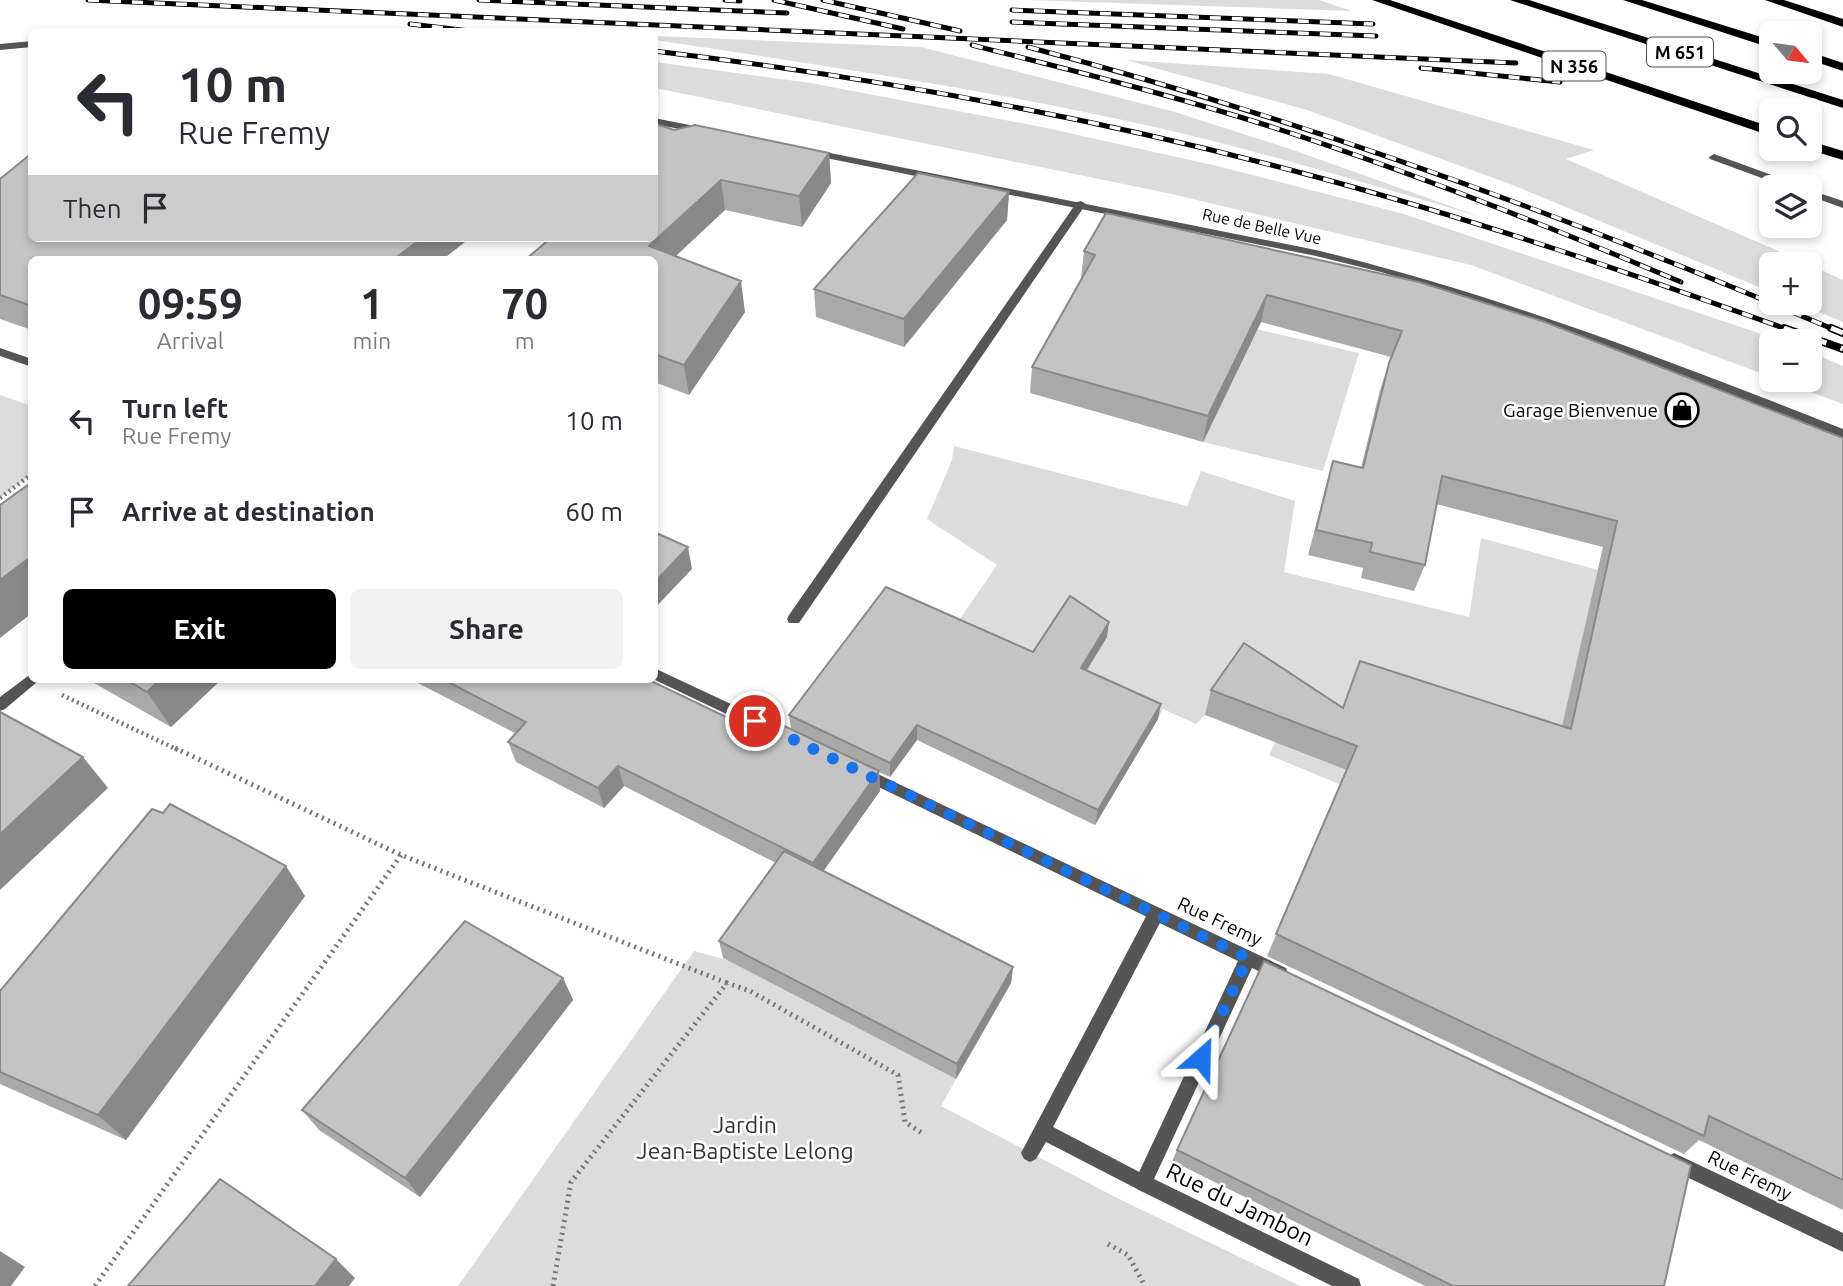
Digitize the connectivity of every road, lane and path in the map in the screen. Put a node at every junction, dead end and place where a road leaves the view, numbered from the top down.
1 (1378, 0) edge
2 (1516, 0) edge
3 (1629, 0) edge
4 (1771, 0) edge
5 (1843, 23) edge
6 (1759, 40) edge
7 (28, 44) edge
8 (0, 47) edge
9 (1822, 60) edge
10 (1843, 67) edge
11 (1843, 104) edge
12 (658, 122) edge
13 (688, 128) junction
14 (1759, 128) edge
15 (715, 133) edge
16 (675, 138) edge
17 (796, 149) edge
18 (1822, 149) edge
19 (1843, 156) edge
20 (1714, 157) dead end
21 (1763, 175) edge
22 (1822, 197) edge
23 (1081, 204) junction
24 (1843, 205) edge
25 (0, 352) edge
26 (28, 362) edge
27 (1843, 434) edge
28 (28, 477) edge
29 (0, 498) edge
30 (794, 619) dead end
31 (658, 675) edge
32 (28, 681) edge
33 (41, 683) edge
34 (0, 705) edge
35 (805, 745) edge
36 (843, 763) edge
37 (401, 856) junction
38 (1156, 914) junction
39 (1248, 958) junction
40 (1295, 980) edge
41 (727, 983) junction
42 (1042, 1130) junction
43 (922, 1133) dead end
44 (1030, 1153) dead end
45 (1656, 1153) edge
46 (1143, 1183) junction
47 (1843, 1243) edge
48 (1108, 1244) dead end
49 (94, 1286) edge
50 (553, 1286) edge
51 (1145, 1286) edge
52 (1352, 1286) edge

1 - 14 highway, N 356
2 - 11 highway, M 651
3 - 6 highway, M 651
4 - 5 highway
7 - 8 street
9 - 10 highway
12 - 13 street
13 - 15 street
13 - 16 street
17 - 23 street, Rue de Belle Vue
18 - 19 highway
20 - 21 street
22 - 24 street
23 - 27 street, Rue de Belle Vue
23 - 30 street
25 - 26 street
28 - 29 path
31 - 35 street
32 - 34 street
33 - 37 path
36 - 38 street, Rue Fremy
37 - 41 path
37 - 49 path
38 - 39 street, Rue Fremy
38 - 42 street
39 - 40 street, Rue Fremy
39 - 46 street, Rue du Jambon
41 - 43 path
41 - 50 path
42 - 44 street
42 - 46 street
45 - 47 street, Rue Fremy
46 - 52 street, Rue du Jambon
48 - 51 path

